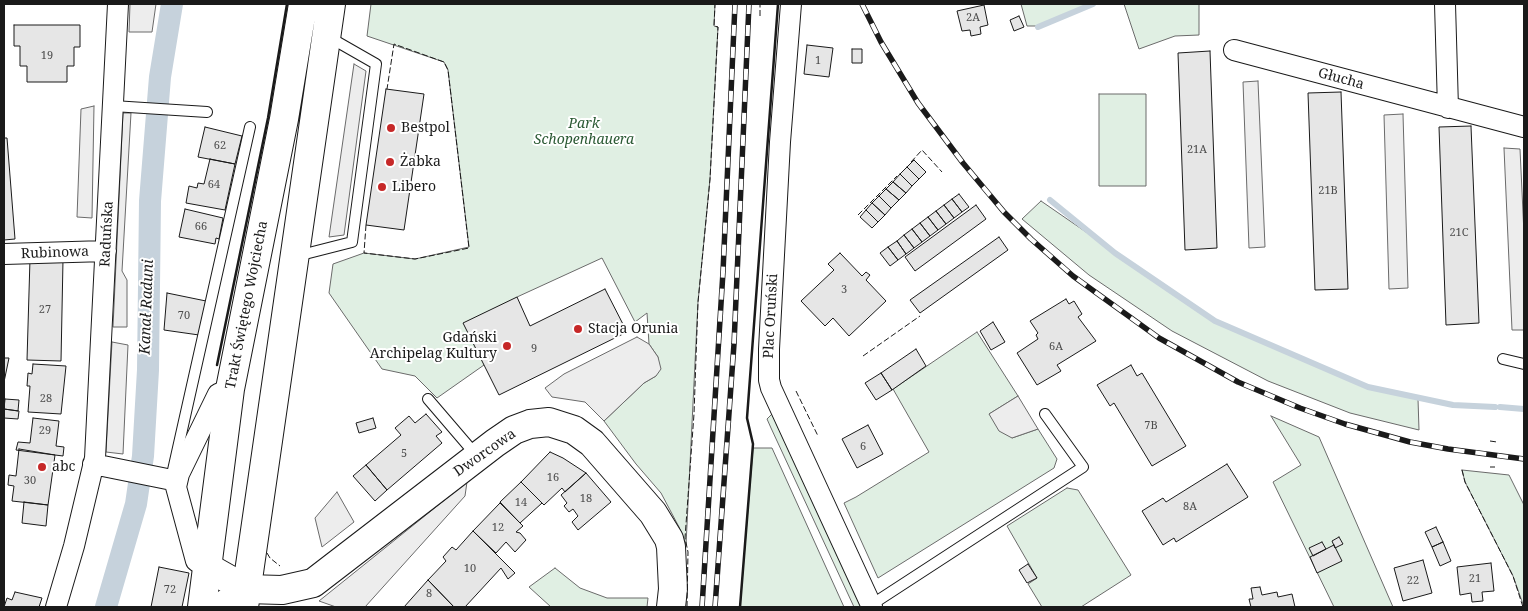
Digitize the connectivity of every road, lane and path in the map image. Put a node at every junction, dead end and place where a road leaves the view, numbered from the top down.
1 (118, 4) edge
2 (304, 4) edge
3 (331, 4) edge
4 (792, 4) edge
5 (1445, 4) edge
6 (326, 35) junction
7 (1234, 50) dead end
8 (113, 106) junction
9 (1448, 108) junction
10 (207, 112) dead end
11 (250, 127) dead end
12 (1524, 127) edge
13 (106, 251) junction
14 (4, 254) edge
15 (296, 256) junction
16 (1503, 359) dead end
17 (1524, 364) edge
18 (230, 389) junction
19 (428, 399) dead end
20 (1045, 414) dead end
21 (478, 456) junction
22 (93, 464) junction
23 (170, 479) junction
24 (207, 567) junction
25 (245, 598) edge
26 (871, 606) edge
27 (56, 607) edge
28 (202, 607) edge
29 (222, 607) edge
30 (671, 607) edge

1 - 8 street, Raduńska
2 - 18 main road, Trakt Świętego Wojciecha
3 - 6 main road
4 - 26 street, Plac Oruński
5 - 9 street
6 - 15 main road
6 - 15 lane
7 - 9 street, Głucha
8 - 10 lane
8 - 13 street, Raduńska
9 - 12 street, Głucha
11 - 23 lane
13 - 14 street, Rubinowa
13 - 22 street, Raduńska
15 - 25 main road
16 - 17 lane
18 - 23 street
18 - 24 main road, Trakt Świętego Wojciecha
19 - 21 lane
20 - 26 lane
21 - 25 main road, Dworcowa
21 - 30 main road, Dworcowa
22 - 23 street
22 - 27 street, Raduńska
23 - 24 street
24 - 25 main road, Dworcowa
24 - 28 main road, Trakt Świętego Wojciecha
25 - 29 main road

